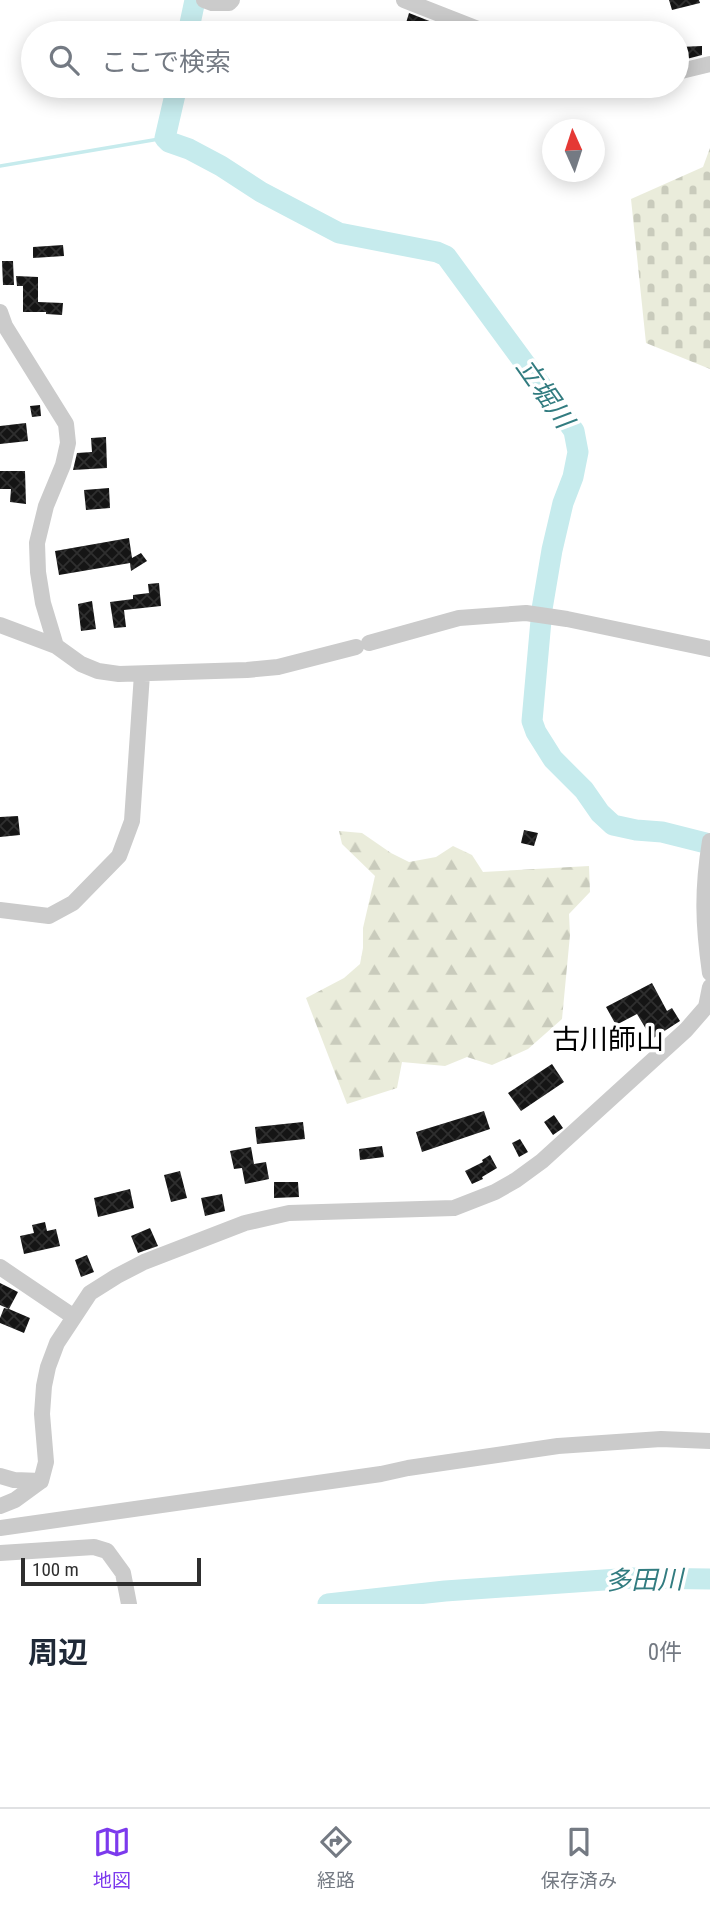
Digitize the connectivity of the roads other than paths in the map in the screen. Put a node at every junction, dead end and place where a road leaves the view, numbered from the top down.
1 (204, 0) edge
2 (232, 0) edge
3 (404, 0) edge
4 (429, 5) edge
5 (463, 21) edge
6 (710, 64) edge
7 (689, 69) edge
8 (0, 312) edge
9 (0, 625) edge
10 (56, 646) junction
11 (710, 649) edge
12 (142, 674) junction
13 (710, 841) edge
14 (0, 910) edge
15 (710, 973) edge
16 (710, 987) edge
17 (0, 1267) edge
18 (74, 1317) junction
19 (710, 1441) edge
20 (0, 1476) edge
21 (41, 1481) junction
22 (0, 1506) edge
23 (0, 1528) edge
24 (0, 1553) edge
25 (129, 1604) edge

1 - 2 street
3 - 4 street
4 - 5 street
6 - 7 street
8 - 10 street
9 - 10 street
10 - 12 street
11 - 12 street
12 - 14 street
13 - 15 street
16 - 18 street
17 - 18 street
18 - 21 street
19 - 23 street
20 - 21 street
21 - 22 street
24 - 25 street

